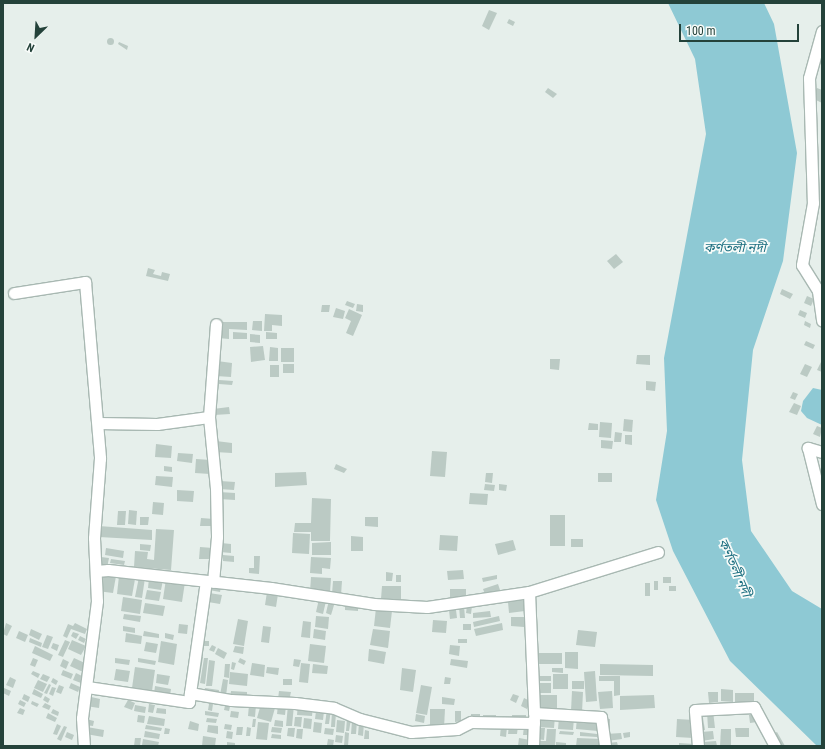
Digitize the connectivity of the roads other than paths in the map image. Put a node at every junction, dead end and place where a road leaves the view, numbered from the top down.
1 (822, 31) edge
2 (14, 293) dead end
3 (822, 321) edge
4 (216, 324) dead end
5 (209, 417) junction
6 (98, 424) junction
7 (822, 452) edge
8 (822, 504) edge
9 (658, 552) dead end
10 (96, 571) junction
11 (210, 581) junction
12 (529, 592) junction
13 (87, 687) junction
14 (190, 693) junction
15 (534, 718) junction
16 (84, 746) edge
17 (533, 746) edge
18 (605, 746) edge
19 (698, 746) edge
20 (775, 746) edge

1 - 3 street
2 - 6 street
4 - 5 street
5 - 6 street
5 - 11 street
6 - 10 street
7 - 8 street
9 - 12 street
10 - 11 street
10 - 13 street
11 - 12 street
11 - 14 street
12 - 15 street
13 - 14 street
13 - 16 street
14 - 15 street
15 - 17 street
15 - 18 street
19 - 20 street

